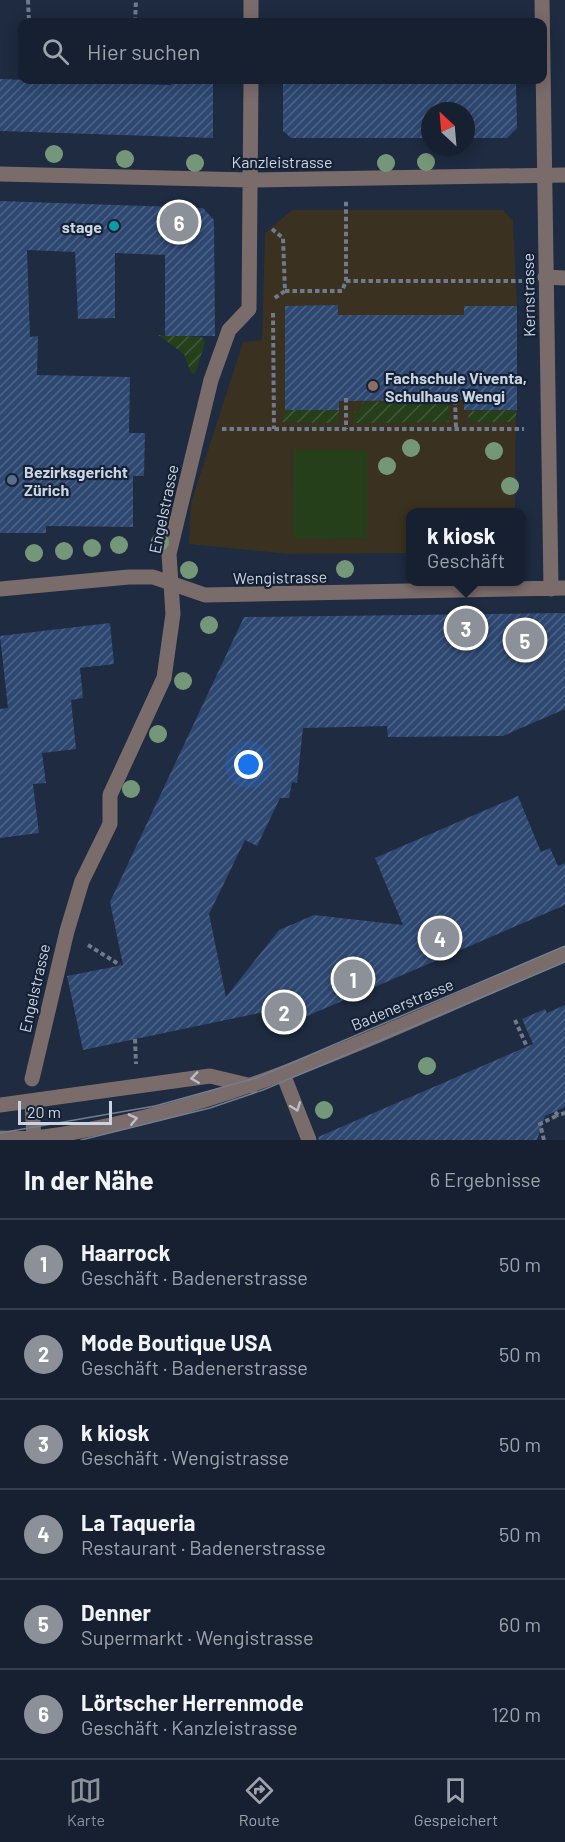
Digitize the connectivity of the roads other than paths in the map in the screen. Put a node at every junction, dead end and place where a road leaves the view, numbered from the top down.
1 (250, 0) edge
2 (543, 0) edge
3 (251, 18) edge
4 (543, 18) edge
5 (251, 84) edge
6 (543, 84) edge
7 (0, 174) edge
8 (565, 175) edge
9 (544, 176) junction
10 (250, 180) junction
11 (545, 277) junction
12 (565, 278) edge
13 (171, 583) junction
14 (0, 589) edge
15 (558, 589) edge
16 (565, 954) edge
17 (283, 1074) junction
18 (32, 1079) dead end
19 (252, 1086) junction
20 (32, 1101) junction
21 (0, 1104) edge
22 (0, 1138) edge
23 (33, 1139) edge
24 (309, 1140) edge

1 - 3 street
2 - 4 street, Kernstrasse
5 - 10 street, Engelstrasse
6 - 9 street, Kernstrasse
7 - 10 street, Kanzleistrasse
8 - 9 street, Kanzleistrasse
9 - 10 street, Kanzleistrasse
9 - 11 street, Kernstrasse
10 - 13 street, Engelstrasse
11 - 12 street
11 - 15 street, Kernstrasse
13 - 14 street, Wengistrasse
13 - 15 street, Wengistrasse
13 - 18 street, Engelstrasse
16 - 17 street, Badenerstrasse
17 - 19 street, Badenerstrasse
17 -> 24 street
19 -> 20 street
23 -> 19 street, Badenerstrasse
20 - 21 street
20 - 23 street
22 - 23 street, Badenerstrasse

